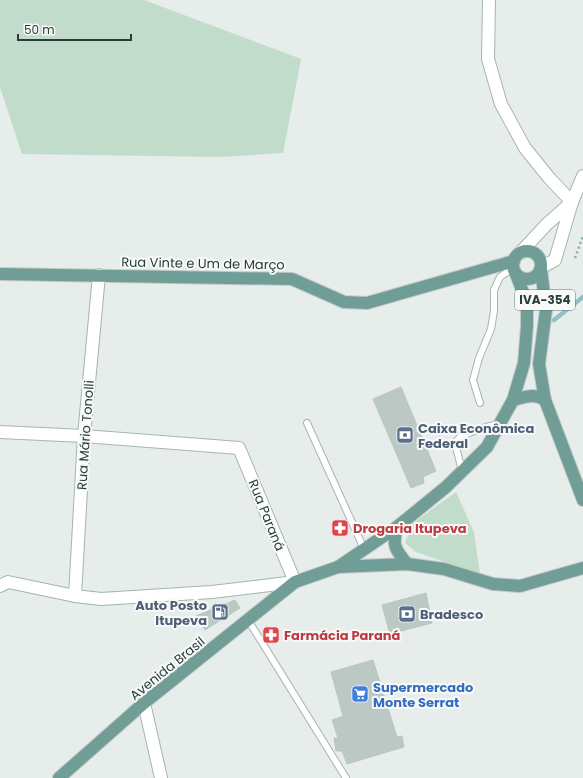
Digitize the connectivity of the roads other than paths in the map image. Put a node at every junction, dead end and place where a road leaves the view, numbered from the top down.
1 (489, 0) edge
2 (583, 176) edge
3 (572, 202) junction
4 (516, 264) junction
5 (542, 268) junction
6 (0, 274) edge
7 (99, 275) junction
8 (513, 400) junction
9 (545, 400) junction
10 (480, 403) dead end
11 (307, 423) dead end
12 (500, 424) junction
13 (0, 432) edge
14 (84, 436) junction
15 (462, 471) junction
16 (583, 500) edge
17 (397, 527) junction
18 (364, 549) junction
19 (407, 564) junction
20 (338, 567) junction
21 (583, 568) edge
22 (3, 581) edge
23 (295, 582) junction
24 (75, 596) junction
25 (248, 620) junction
26 (144, 703) junction
27 (59, 778) edge
28 (161, 778) edge
29 (346, 778) edge

1 - 3 street
2 - 3 street
3 - 4 street
3 - 5 street
4 - 5 main road
4 - 5 main road
4 - 7 main road, Rua Vinte e Um de Março
4 - 8 main road
4 - 10 lane
5 - 9 main road, IVA-354
6 - 7 main road, Rua Vinte e Um de Março
7 - 14 street, Rua Mário Tonolli
8 - 9 main road
8 - 12 main road
9 - 16 main road
11 - 18 lane
12 - 15 main road
12 - 15 lane
13 - 14 street
14 - 23 street, Rua Paraná
14 - 24 street, Rua Mário Tonolli
15 - 17 main road
17 - 18 main road
17 - 19 main road
18 - 20 main road
19 - 20 main road
19 - 21 main road
20 - 23 main road, Avenida Brasil
22 - 24 street
23 - 24 street
23 - 25 main road, Avenida Brasil
25 - 26 main road, Avenida Brasil
25 - 29 lane
26 - 27 main road, Avenida Brasil
26 - 28 street

